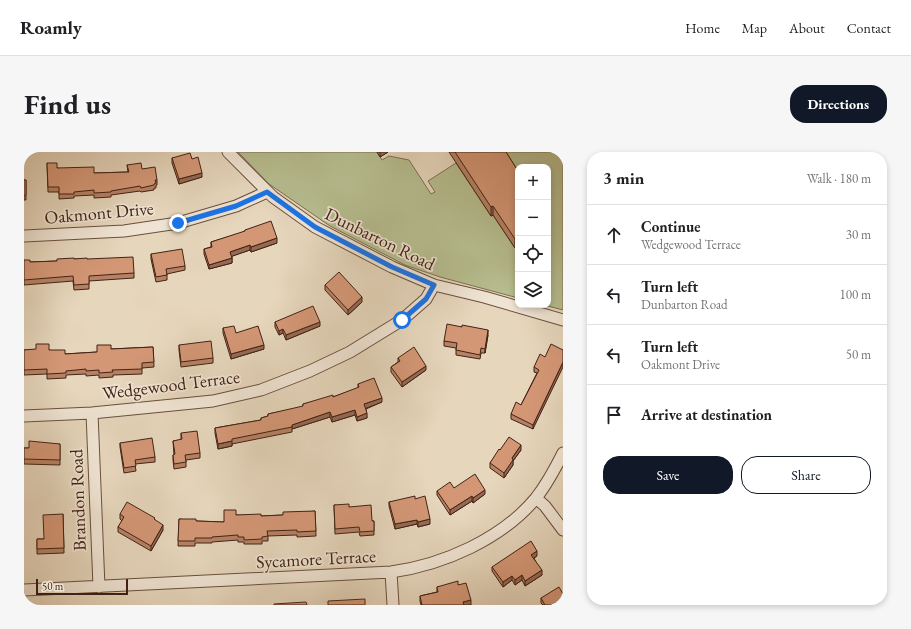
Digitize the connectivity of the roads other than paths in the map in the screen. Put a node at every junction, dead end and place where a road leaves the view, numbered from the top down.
1 (228, 152) edge
2 (267, 192) junction
3 (24, 236) edge
4 (434, 285) junction
5 (563, 320) edge
6 (92, 413) junction
7 (24, 416) edge
8 (563, 453) edge
9 (536, 498) junction
10 (563, 530) edge
11 (391, 572) junction
12 (99, 587) junction
13 (24, 590) edge
14 (393, 605) edge

1 - 2 street, Dunbarton Road
2 - 3 street, Oakmont Drive
2 - 4 street, Dunbarton Road
4 - 5 street, Dunbarton Road
4 - 6 street, Wedgewood Terrace
6 - 7 street, Wedgewood Terrace
6 - 12 street, Brandon Road
8 - 9 street, Sycamore Terrace
9 - 10 street
9 - 11 street, Sycamore Terrace
11 - 12 street, Sycamore Terrace
11 - 14 street
12 - 13 street, Sycamore Terrace

